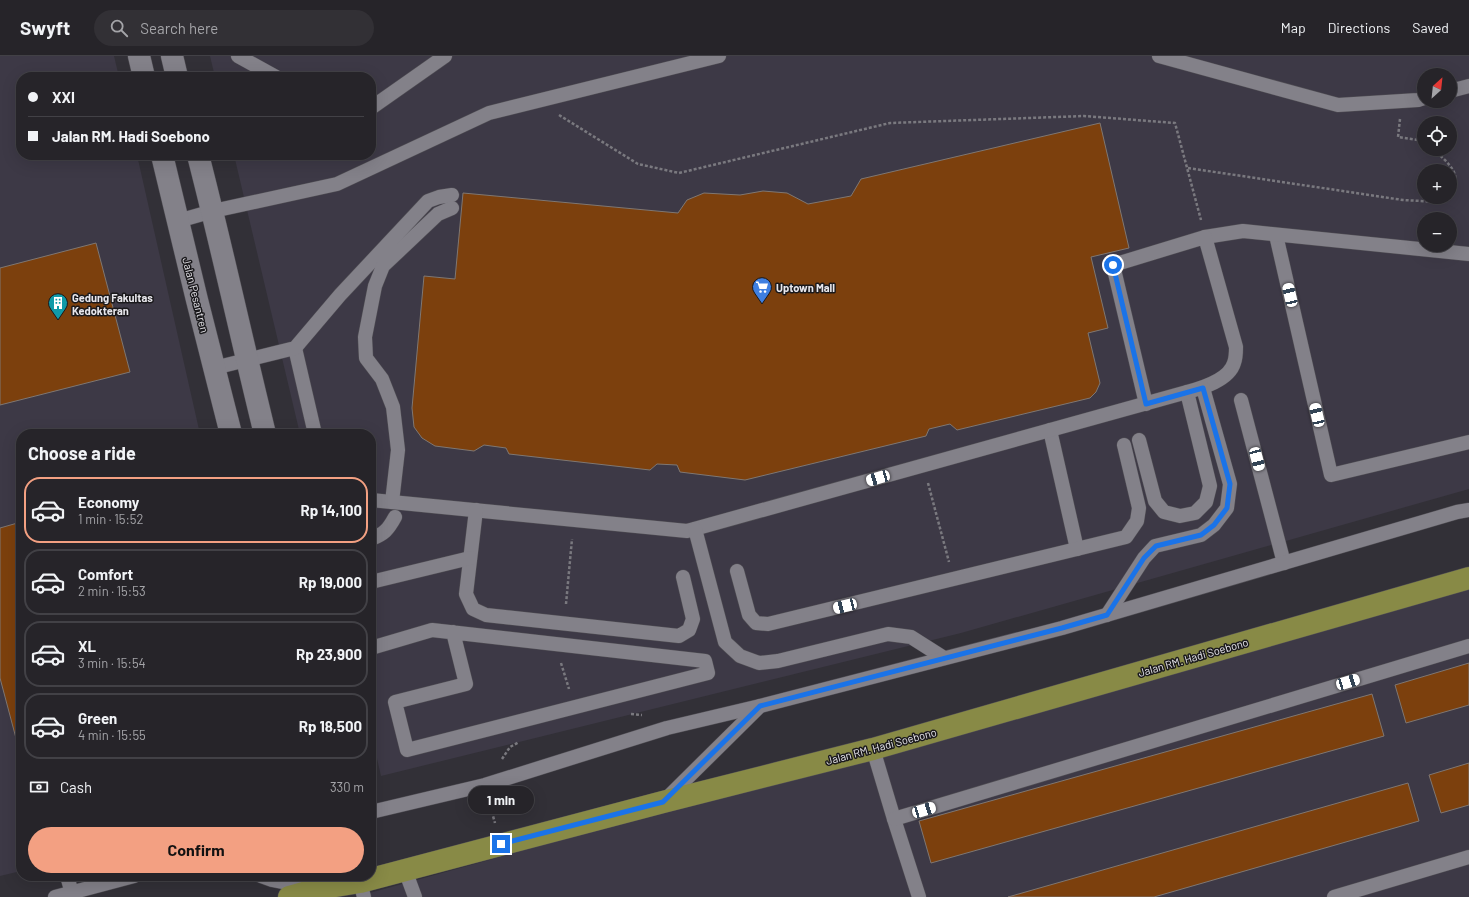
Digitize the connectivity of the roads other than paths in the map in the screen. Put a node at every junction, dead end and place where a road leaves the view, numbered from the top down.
1 (139, 56) edge
2 (172, 56) edge
3 (238, 56) edge
4 (446, 56) edge
5 (719, 56) edge
6 (1159, 56) edge
7 (143, 72) edge
8 (176, 72) edge
9 (267, 72) edge
10 (1469, 86) edge
11 (1457, 89) edge
12 (1417, 99) edge
13 (376, 105) edge
14 (163, 160) edge
15 (199, 160) edge
16 (213, 212) junction
17 (178, 221) junction
18 (1276, 235) junction
19 (1205, 237) junction
20 (1469, 254) edge
21 (295, 348) junction
22 (246, 360) junction
23 (214, 368) junction
24 (1203, 388) junction
25 (1187, 392) junction
26 (1241, 400) dead end
27 (1146, 404) junction
28 (230, 429) edge
29 (264, 429) edge
30 (315, 429) edge
31 (1050, 430) junction
32 (1139, 440) dead end
33 (1469, 442) edge
34 (1124, 445) dead end
35 (376, 500) edge
36 (392, 502) junction
37 (476, 510) junction
38 (1469, 510) edge
39 (395, 517) dead end
40 (695, 529) junction
41 (376, 537) edge
42 (1077, 549) junction
43 (470, 558) junction
44 (1284, 563) junction
45 (737, 571) dead end
46 (683, 577) dead end
47 (1469, 578) edge
48 (376, 581) edge
49 (1107, 615) junction
50 (453, 632) junction
51 (1469, 646) edge
52 (376, 647) edge
53 (944, 658) junction
54 (760, 706) junction
55 (873, 749) junction
56 (663, 802) junction
57 (376, 811) edge
58 (894, 819) junction
59 (1469, 857) edge
60 (405, 870) junction
61 (68, 881) edge
62 (116, 881) edge
63 (277, 881) edge
64 (317, 889) junction
65 (362, 890) edge
66 (72, 893) junction
67 (54, 897) edge
68 (289, 897) edge
69 (414, 897) edge
70 (919, 897) edge
71 (1334, 897) edge

1 - 7 street
2 - 8 street
3 - 9 lane
4 - 13 lane
5 - 16 lane
6 - 12 lane
10 - 11 lane
14 - 17 street, Jalan Pesantren
15 - 16 street
16 - 17 lane
16 - 22 street
17 - 23 street, Jalan Pesantren
18 - 19 lane
18 - 20 lane
18 - 33 lane
19 - 24 lane
19 - 27 lane
21 - 22 lane
21 - 30 lane
21 - 36 lane
22 - 23 lane
22 - 29 street
23 - 28 street, Jalan Pesantren
24 - 25 lane
24 - 49 lane
25 - 27 lane
25 - 32 lane
26 - 44 lane
27 - 31 lane
31 - 40 lane
31 - 42 lane
34 - 42 lane
35 - 36 lane
36 - 37 lane
37 - 40 lane
37 - 43 lane
38 - 44 lane
39 - 41 lane
40 - 53 lane
42 - 45 lane
43 - 46 lane
43 - 48 lane
44 - 49 lane
47 - 55 main road, Jalan RM. Hadi Soebono
49 - 53 lane
50 - 50 lane
50 - 52 lane
51 - 58 lane
53 - 54 lane
54 - 56 lane
54 - 57 lane
55 - 56 main road, Jalan RM. Hadi Soebono
55 - 58 lane
56 - 60 main road, Jalan RM. Hadi Soebono
58 - 70 lane
59 - 71 lane
60 - 65 main road, Jalan RM. Hadi Soebono
60 - 69 lane
61 - 66 lane
62 - 66 lane
63 - 64 lane
64 - 65 main road, Jalan RM. Hadi Soebono
64 - 68 main road, Jalan RM. Hadi Soebono
66 - 67 lane

